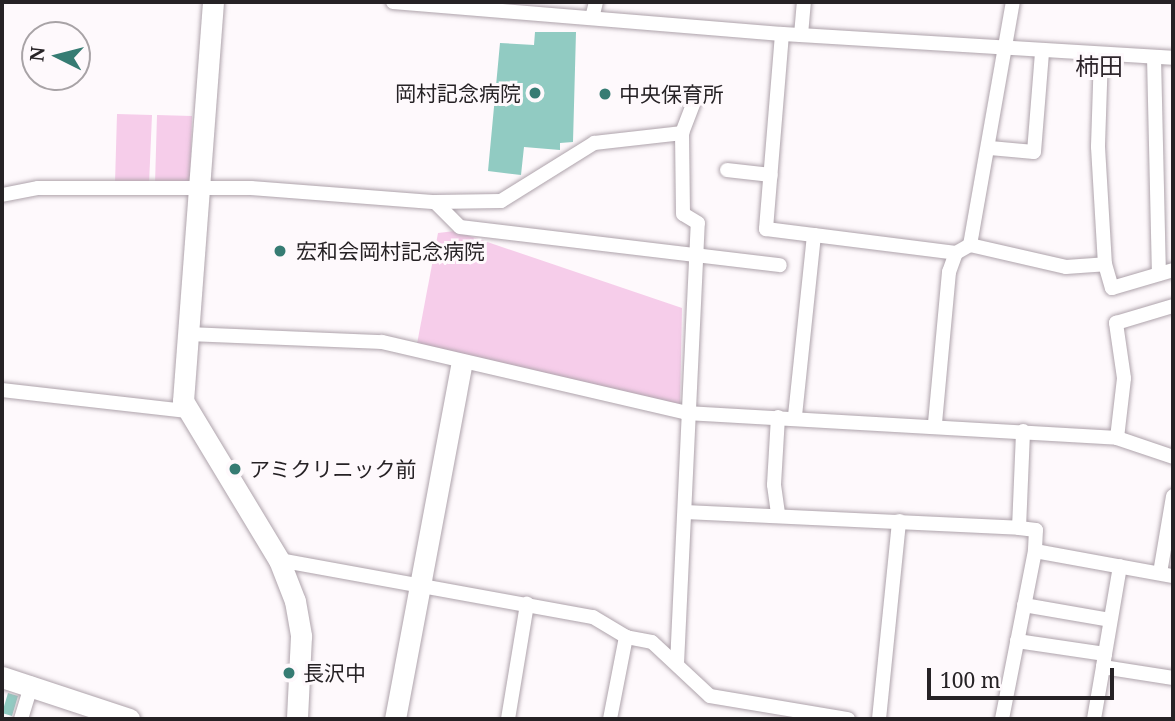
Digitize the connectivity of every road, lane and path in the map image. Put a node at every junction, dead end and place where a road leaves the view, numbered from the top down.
1 (213, 2) edge
2 (393, 2) edge
3 (596, 2) edge
4 (804, 2) edge
5 (1013, 2) edge
6 (592, 18) junction
7 (782, 34) junction
8 (801, 35) junction
9 (1008, 50) junction
10 (1042, 52) junction
11 (1101, 55) junction
12 (1154, 57) junction
13 (1173, 58) edge
14 (694, 102) dead end
15 (682, 133) junction
16 (990, 148) junction
17 (727, 170) dead end
18 (771, 174) junction
19 (198, 190) junction
20 (2, 195) edge
21 (435, 202) junction
22 (814, 235) junction
23 (970, 245) junction
24 (956, 253) junction
25 (696, 257) junction
26 (1105, 264) junction
27 (780, 265) dead end
28 (1166, 272) edge
29 (1173, 306) edge
30 (189, 334) junction
31 (461, 365) junction
32 (2, 390) edge
33 (185, 411) junction
34 (686, 413) junction
35 (794, 416) junction
36 (778, 417) junction
37 (935, 423) junction
38 (1023, 431) junction
39 (1117, 438) junction
40 (1173, 457) edge
41 (1173, 496) edge
42 (685, 512) junction
43 (778, 513) junction
44 (899, 521) junction
45 (1020, 527) junction
46 (1035, 551) junction
47 (279, 561) junction
48 (1120, 566) junction
49 (1166, 574) edge
50 (420, 585) junction
51 (527, 604) junction
52 (1024, 605) junction
53 (1110, 620) junction
54 (626, 637) junction
55 (1017, 641) junction
56 (1104, 660) junction
57 (677, 664) junction
58 (2, 677) edge
59 (1173, 678) edge
60 (32, 684) junction
61 (21, 719) edge
62 (129, 719) edge
63 (297, 719) edge
64 (396, 719) edge
65 (508, 719) edge
66 (611, 719) edge
67 (848, 719) edge
68 (879, 719) edge
69 (1002, 719) edge
70 (1094, 719) edge

1 - 19 street
2 - 6 street
3 - 6 street
4 - 8 street
5 - 9 street
6 - 7 street
7 - 8 street
7 - 18 street
8 - 9 street
9 - 10 street
9 - 16 street
10 - 11 street
10 - 16 street
11 - 12 street
11 - 26 street
12 - 13 street
12 - 28 street
14 - 15 street
15 - 21 street
15 - 25 street
16 - 23 street
17 - 18 street
18 - 22 street
19 - 20 street
19 - 21 street
19 - 30 street
21 - 25 street
22 - 24 street
22 - 35 street
23 - 24 street
23 - 26 street
24 - 37 street
25 - 27 street
25 - 34 street
26 - 28 street
29 - 39 street
30 - 31 street
30 - 33 street
31 - 34 street
31 - 50 street
32 - 33 street
33 - 47 street
34 - 36 street
34 - 42 street
35 - 36 street
35 - 37 street
36 - 43 street
37 - 38 street
38 - 39 street
38 - 45 street
39 - 40 street
41 - 49 street
42 - 43 street
42 - 57 street
43 - 44 street
44 - 45 street
44 - 68 street
45 - 46 street
46 - 48 street
46 - 52 street
47 - 50 street
47 - 63 street
48 - 49 street
48 - 53 street
50 - 51 street
50 - 64 street
51 - 54 street
51 - 65 street
52 - 53 street
52 - 55 street
53 - 56 street
54 - 57 street
54 - 66 street
55 - 56 street
55 - 69 street
56 - 59 street
56 - 70 street
57 - 67 street
58 - 60 street
60 - 61 street
60 - 62 street

